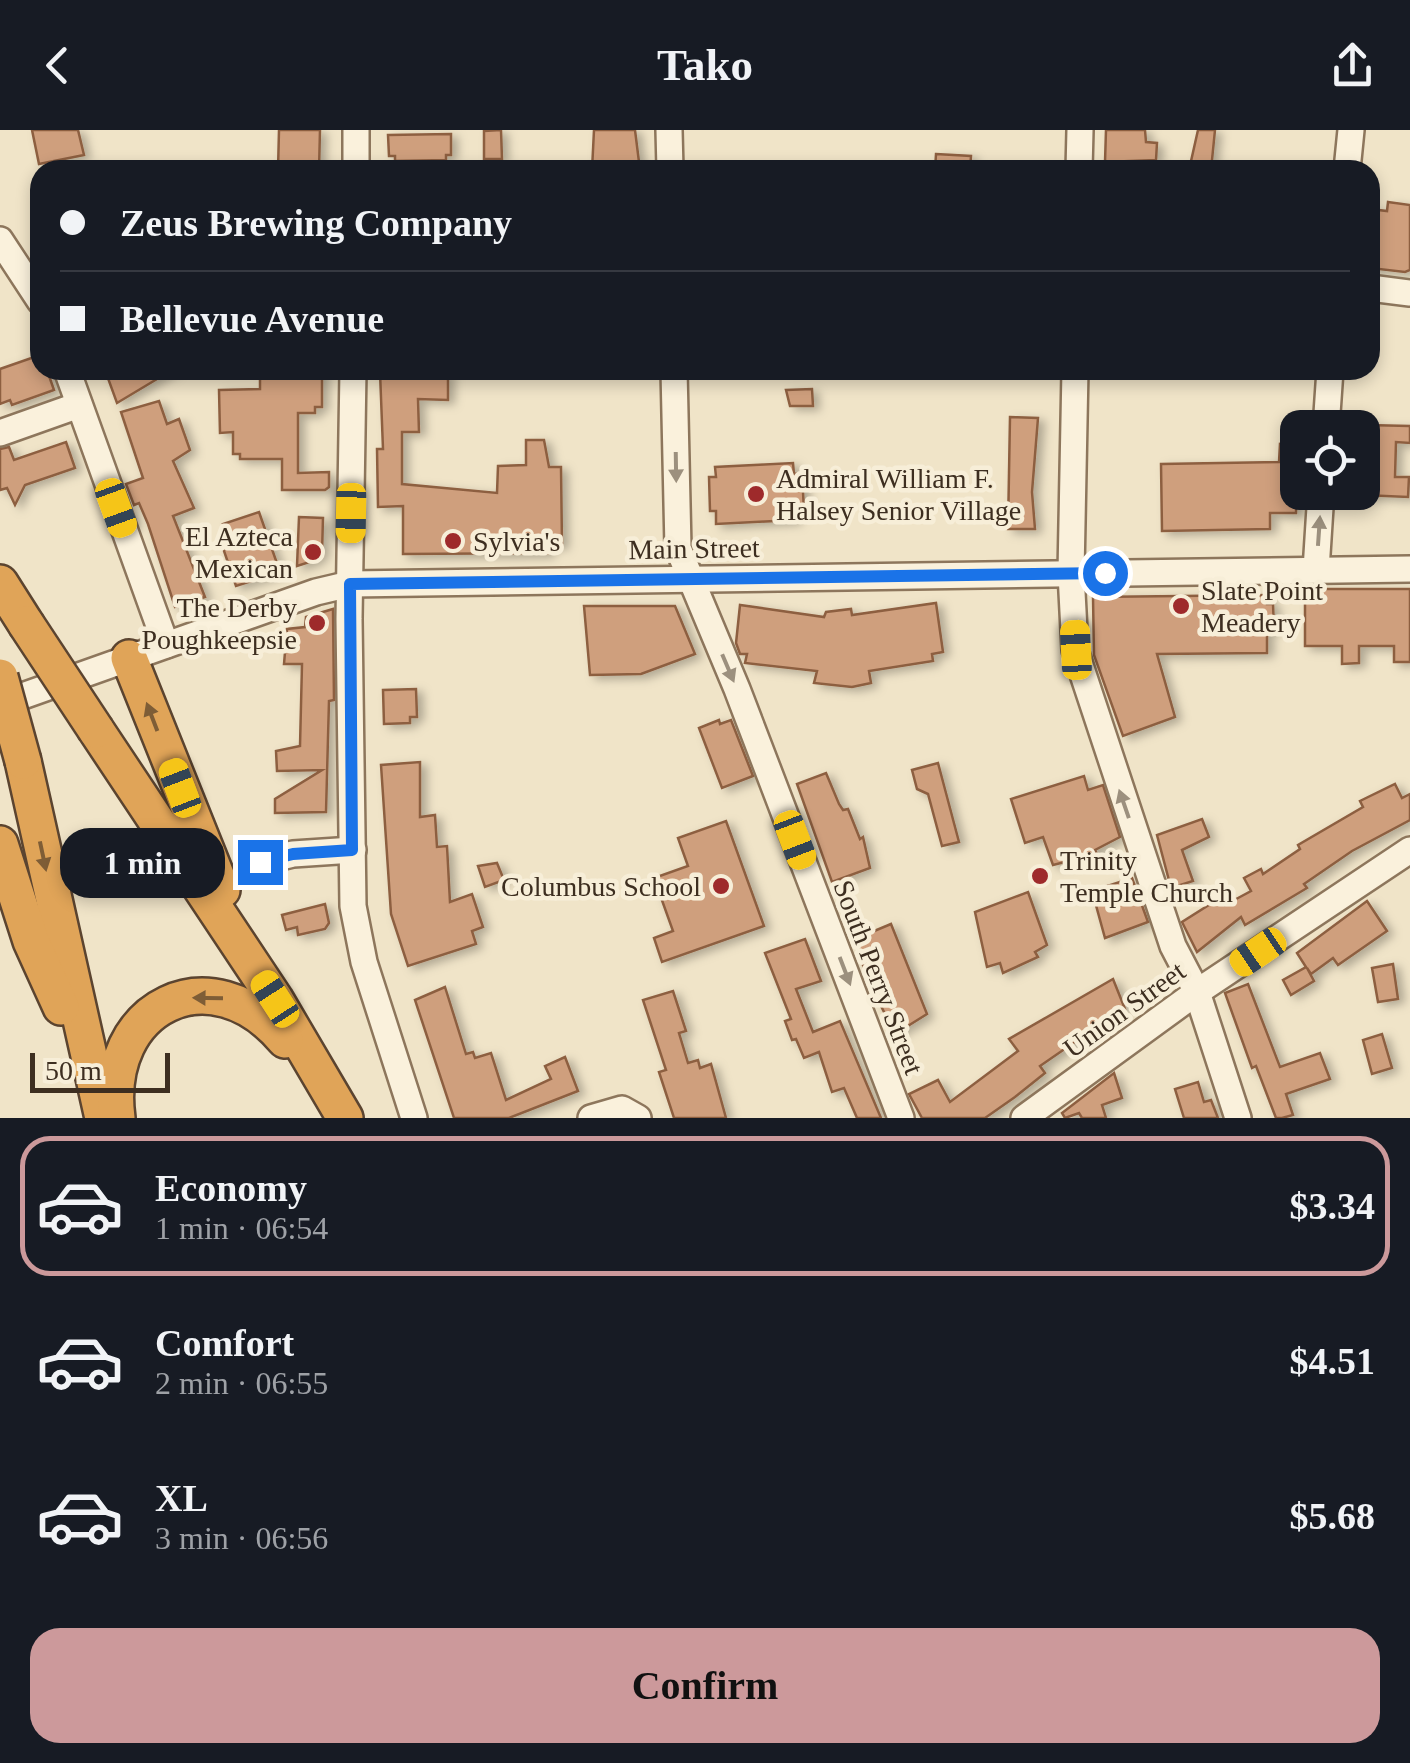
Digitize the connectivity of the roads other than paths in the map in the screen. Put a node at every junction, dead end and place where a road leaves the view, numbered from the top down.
1 (356, 130) edge
2 (669, 130) edge
3 (1080, 130) edge
4 (1351, 130) edge
5 (356, 160) edge
6 (670, 160) edge
7 (1080, 160) edge
8 (1348, 160) edge
9 (0, 240) edge
10 (30, 286) edge
11 (1380, 289) edge
12 (1410, 292) edge
13 (70, 380) edge
14 (353, 380) edge
15 (674, 380) edge
16 (1075, 380) edge
17 (1329, 380) edge
18 (79, 405) junction
19 (1327, 410) edge
20 (0, 433) edge
21 (1321, 510) edge
22 (1410, 569) edge
23 (1316, 570) junction
24 (1071, 573) junction
25 (690, 578) junction
26 (0, 583) edge
27 (350, 584) junction
28 (166, 645) junction
29 (129, 658) junction
30 (0, 677) edge
31 (0, 704) edge
32 (0, 844) edge
33 (352, 850) junction
34 (1410, 850) edge
35 (260, 862) dead end
36 (1197, 992) junction
37 (275, 999) junction
38 (106, 1112) edge
39 (342, 1112) edge
40 (414, 1118) edge
41 (592, 1118) edge
42 (638, 1118) edge
43 (901, 1118) edge
44 (1024, 1118) edge
45 (1238, 1118) edge

1 - 5 street
2 - 6 street
3 - 7 street
4 - 8 street
9 - 10 street
11 - 12 street
13 - 18 street
14 - 27 street
15 -> 25 street, South Perry Street
16 - 24 street
17 - 19 street
18 - 20 street
18 - 28 street
23 -> 21 street
22 - 23 street, Main Street
23 - 24 street, Main Street
24 - 25 street, Main Street
36 -> 24 street
25 - 27 street, Main Street
25 -> 43 street, South Perry Street
26 - 37 highway, bridge
27 - 28 street, Main Street
27 - 33 street
28 - 29 street, Main Street
29 - 31 street, Main Street
37 -> 29 highway
30 -> 38 highway, bridge
32 - 38 highway
33 - 35 street
33 - 40 street
34 - 36 street, Union Street
36 - 44 street, Union Street
36 - 45 street
37 - 39 highway
39 -> 38 highway
41 - 42 street

